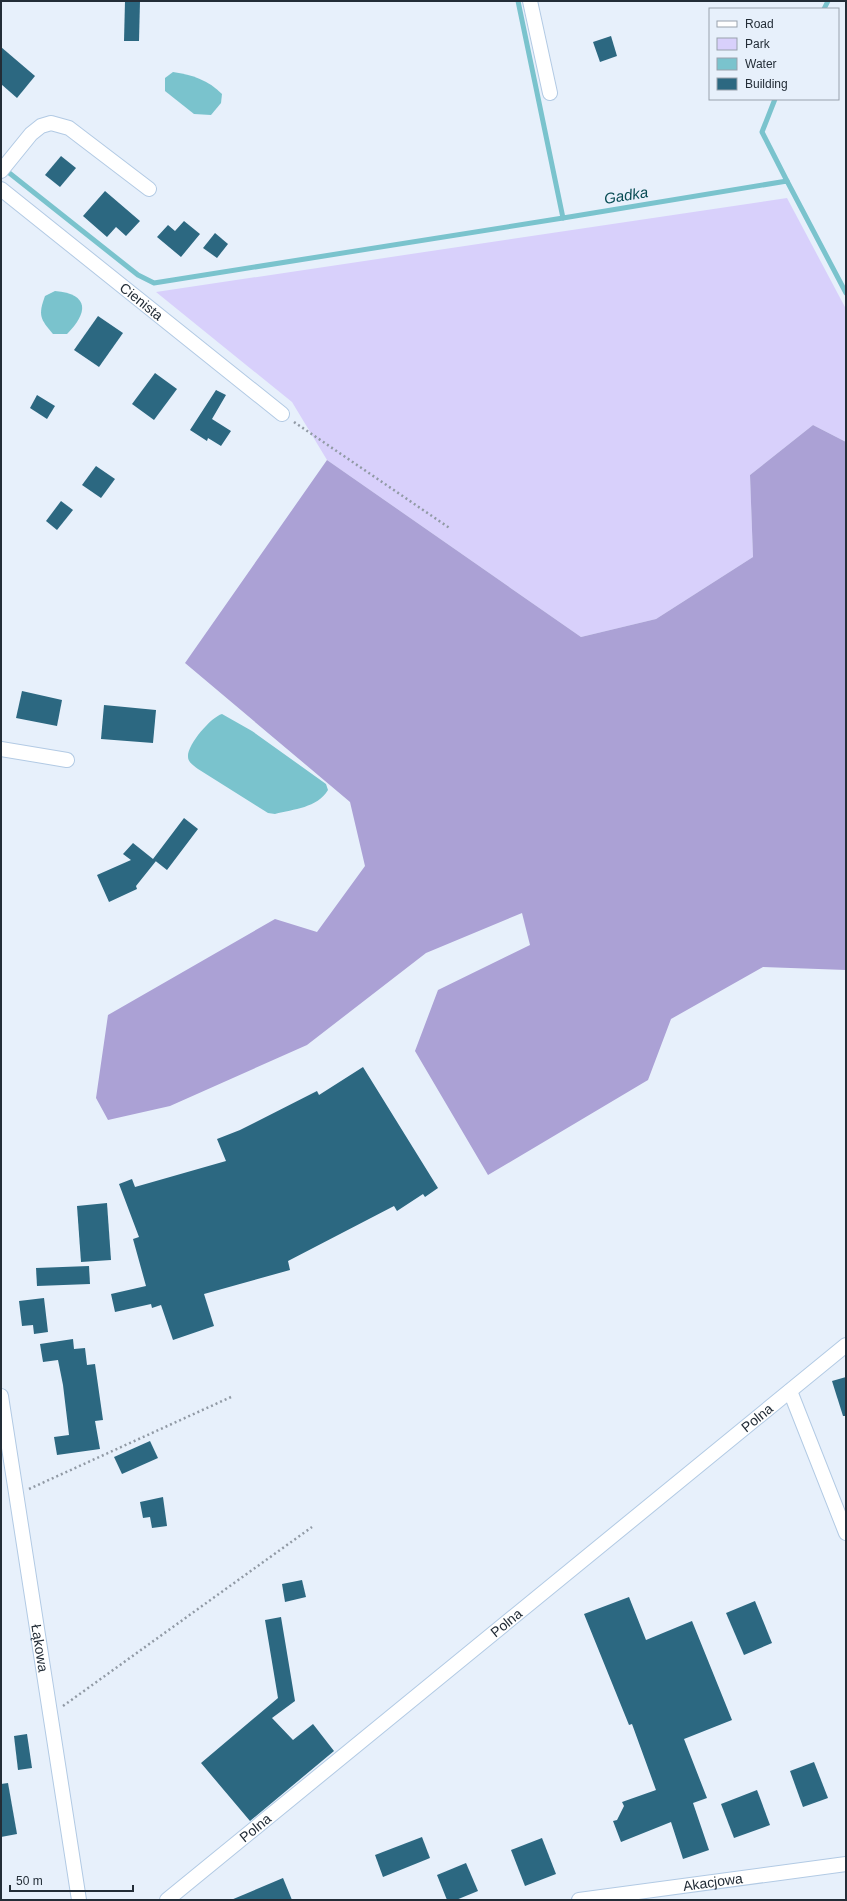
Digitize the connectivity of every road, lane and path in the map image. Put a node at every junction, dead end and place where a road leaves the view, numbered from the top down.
1 (530, 1) edge
2 (550, 93) dead end
3 (1, 171) edge
4 (1, 189) edge
5 (149, 189) dead end
6 (282, 414) joint
7 (451, 529) dead end
8 (1, 749) edge
9 (67, 760) dead end
10 (846, 1345) edge
11 (790, 1391) junction
12 (1, 1396) edge
13 (231, 1397) dead end
14 (16, 1495) junction
15 (312, 1527) dead end
16 (846, 1533) edge
17 (49, 1709) junction
18 (846, 1864) edge
19 (79, 1900) edge
20 (167, 1900) edge
21 (579, 1900) edge

1 - 2 street
3 - 5 street
4 - 6 street, Cienista
6 - 7 path
8 - 9 street
10 - 11 street, Polna
11 - 16 street
11 - 20 street, Polna
12 - 14 street, Łąkowa
13 - 14 path
14 - 17 street, Łąkowa
15 - 17 path
17 - 19 street, Łąkowa
18 - 21 street, Akacjowa

